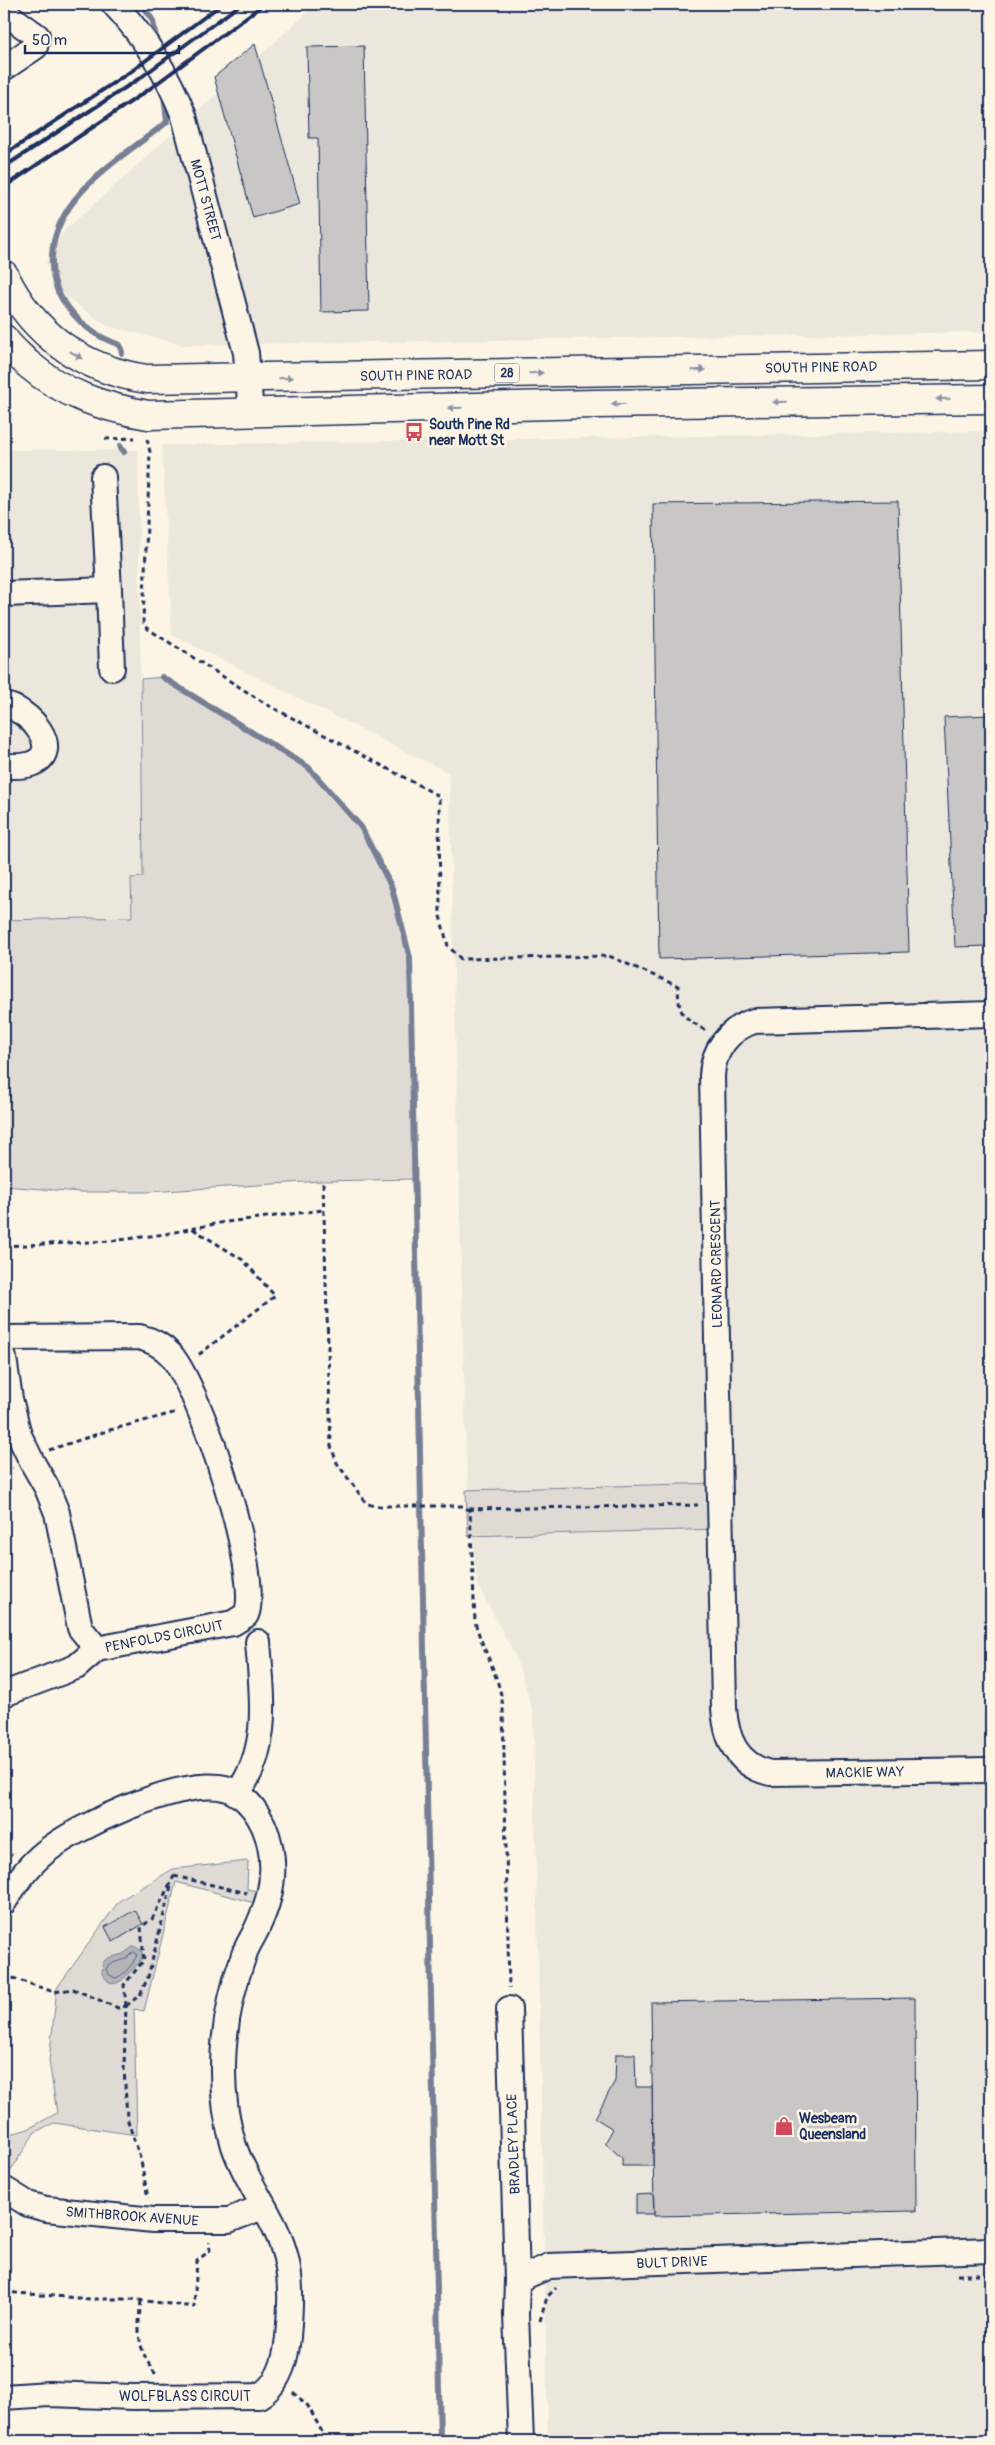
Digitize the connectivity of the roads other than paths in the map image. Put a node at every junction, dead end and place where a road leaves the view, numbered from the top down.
1 (114, 4) edge
2 (8, 15) dead end
3 (4, 68) edge
4 (4, 275) edge
5 (4, 339) edge
6 (991, 365) edge
7 (249, 379) junction
8 (991, 398) edge
9 (251, 414) junction
10 (103, 477) dead end
11 (109, 590) junction
12 (4, 594) edge
13 (112, 668) dead end
14 (4, 705) edge
15 (4, 766) edge
16 (991, 1014) edge
17 (4, 1338) edge
18 (4, 1358) edge
19 (258, 1642) dead end
20 (97, 1649) junction
21 (4, 1694) edge
22 (743, 1760) joint
23 (991, 1770) edge
24 (237, 1794) junction
25 (4, 1902) edge
26 (509, 2009) road end
27 (4, 2189) edge
28 (263, 2207) junction
29 (991, 2250) edge
30 (517, 2280) junction
31 (4, 2397) edge
32 (522, 2441) edge

1 - 7 street, MOTT STREET
2 - 3 street
4 -> 7 highway, SOUTH PINE ROAD / 28
5 - 9 highway
7 -> 6 highway, SOUTH PINE ROAD / 28
7 - 9 street, MOTT STREET
8 -> 9 highway
10 - 11 street
11 - 12 street
11 - 13 street
14 - 15 street
16 - 22 street, LEONARD CRESCENT
17 - 20 street, PENFOLDS CIRCUIT
18 - 20 street
19 - 24 street
20 - 21 street, PENFOLDS CIRCUIT
22 - 23 street, MACKIE WAY
24 - 25 street
24 - 28 street
26 - 30 street, BRADLEY PLACE
27 - 28 street, SMITHBROOK AVENUE
28 - 31 street, WOLFBLASS CIRCUIT
29 - 30 street, BULT DRIVE
30 - 32 street

